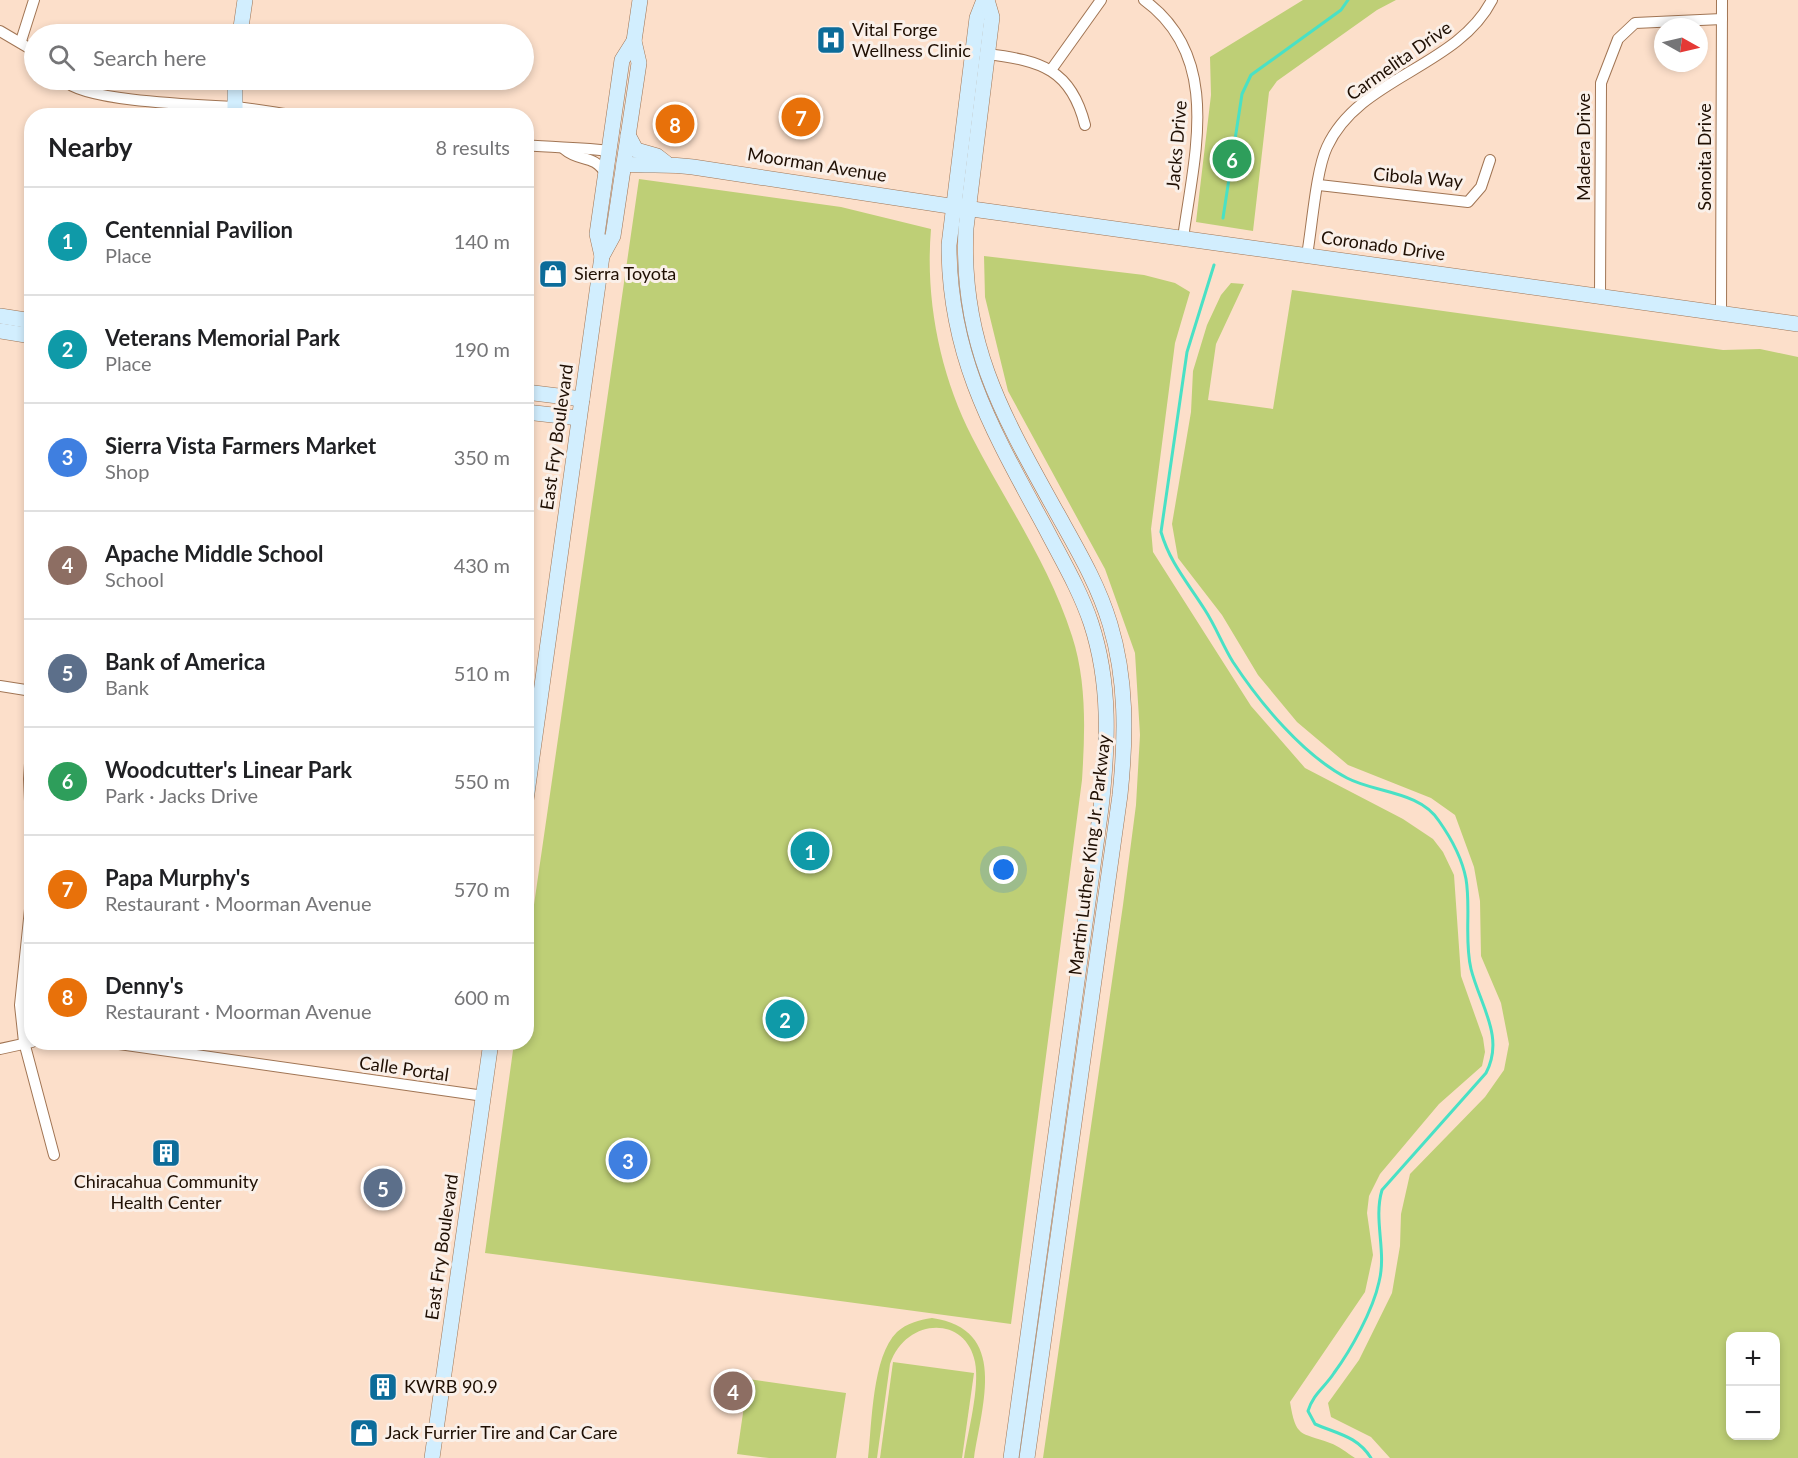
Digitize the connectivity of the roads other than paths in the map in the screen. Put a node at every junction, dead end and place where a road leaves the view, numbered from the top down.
1 (34, 0) edge
2 (245, 0) edge
3 (255, 0) edge
4 (640, 0) edge
5 (986, 0) edge
6 (1101, 0) edge
7 (1144, 0) edge
8 (1492, 0) edge
9 (1722, 0) edge
10 (1722, 19) junction
11 (26, 24) edge
12 (241, 24) edge
13 (252, 24) edge
14 (0, 31) edge
15 (24, 32) edge
16 (21, 41) junction
17 (634, 41) junction
18 (24, 43) edge
19 (988, 54) junction
20 (1051, 70) junction
21 (84, 90) edge
22 (235, 90) edge
23 (241, 90) edge
24 (211, 108) edge
25 (235, 108) edge
26 (236, 108) edge
27 (1085, 125) dead end
28 (628, 135) junction
29 (534, 146) edge
30 (564, 149) junction
31 (609, 151) junction
32 (1490, 160) dead end
33 (666, 163) junction
34 (624, 164) junction
35 (606, 174) junction
36 (1318, 185) junction
37 (961, 207) junction
38 (1183, 238) junction
39 (1308, 255) junction
40 (602, 256) junction
41 (1600, 297) junction
42 (1721, 314) junction
43 (0, 316) edge
44 (24, 320) edge
45 (1798, 324) edge
46 (0, 331) edge
47 (24, 335) edge
48 (534, 393) edge
49 (582, 399) junction
50 (534, 413) edge
51 (579, 418) junction
52 (0, 686) edge
53 (24, 690) edge
54 (534, 742) edge
55 (24, 967) edge
56 (24, 1024) edge
57 (24, 1043) edge
58 (0, 1049) edge
59 (30, 1050) edge
60 (172, 1050) edge
61 (491, 1050) edge
62 (484, 1096) junction
63 (54, 1155) dead end
64 (432, 1458) edge
65 (1011, 1458) edge
66 (1027, 1458) edge

1 - 11 street
2 - 12 street
3 - 13 street
4 - 17 street, East Fry Boulevard
5 - 19 street, Martin Luther King Jr. Parkway
5 - 37 street, Martin Luther King Jr. Parkway
6 - 20 street
7 - 38 street, Jacks Drive
8 - 36 street, Carmelita Drive
9 - 10 street, Sonoita Drive
10 - 41 street, Madera Drive
10 - 42 street, Sonoita Drive
14 - 16 street
15 - 16 street
16 - 18 street
17 - 28 street, East Fry Boulevard
17 - 31 street, East Fry Boulevard
19 - 20 street
19 - 37 street, Martin Luther King Jr. Parkway
20 - 27 street
21 - 24 street
22 - 25 street
23 - 26 street
28 - 33 street, Moorman Avenue
28 - 34 street, East Fry Boulevard
29 - 30 street
30 - 31 street
30 - 35 street
31 - 35 street, East Fry Boulevard
32 - 36 street, Cibola Way
33 - 34 street, Moorman Avenue
33 - 37 street, Moorman Avenue
34 - 40 street, East Fry Boulevard
35 - 40 street, East Fry Boulevard
36 - 39 street, Carmelita Drive
37 - 38 street, Coronado Drive
37 - 65 street, Martin Luther King Jr. Parkway
37 - 66 street, Martin Luther King Jr. Parkway
38 - 39 street, Coronado Drive
39 - 41 street, Coronado Drive
40 - 49 street, East Fry Boulevard
41 - 42 street, Coronado Drive
42 - 45 street, Coronado Drive
43 - 44 street
46 - 47 street
48 - 49 street
49 - 51 street, East Fry Boulevard
50 - 51 street
51 - 54 street, East Fry Boulevard
52 - 53 street
55 - 56 street
57 - 58 street
59 - 63 street
60 - 62 street, Calle Portal
61 - 62 street, East Fry Boulevard
62 - 64 street, East Fry Boulevard

